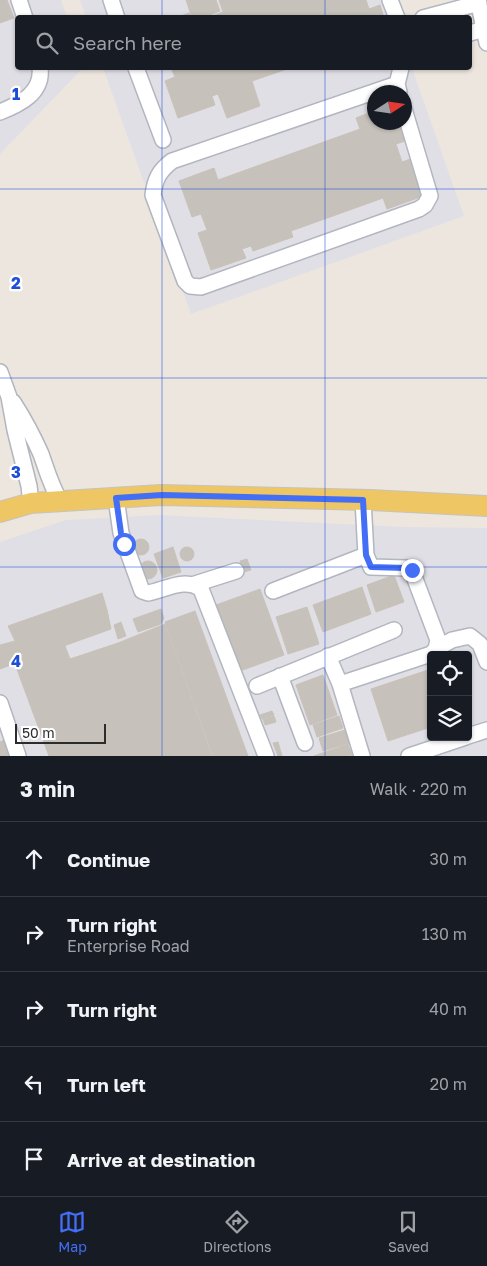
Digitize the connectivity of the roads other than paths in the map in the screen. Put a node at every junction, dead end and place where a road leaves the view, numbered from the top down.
1 (19, 0) edge
2 (111, 0) edge
3 (390, 0) edge
4 (479, 2) edge
5 (24, 15) edge
6 (116, 15) edge
7 (396, 15) edge
8 (434, 15) edge
9 (480, 35) edge
10 (40, 70) edge
11 (137, 70) edge
12 (401, 70) edge
13 (398, 85) edge
14 (367, 98) edge
15 (0, 112) edge
16 (410, 130) edge
17 (163, 140) dead end
18 (0, 372) edge
19 (10, 397) junction
20 (116, 498) junction
21 (363, 500) junction
22 (60, 501) junction
23 (31, 503) junction
24 (487, 506) edge
25 (0, 512) edge
26 (366, 555) junction
27 (236, 570) dead end
28 (195, 584) junction
29 (273, 591) dead end
30 (394, 630) dead end
31 (436, 649) junction
32 (328, 656) junction
33 (487, 662) edge
34 (280, 676) junction
35 (340, 684) junction
36 (257, 686) dead end
37 (0, 703) edge
38 (487, 730) edge
39 (472, 735) edge
40 (455, 741) edge
41 (305, 743) dead end
42 (18, 756) edge
43 (266, 756) edge
44 (362, 756) edge
45 (408, 756) edge

1 - 5 street
2 - 6 street
3 - 7 street
4 - 8 street
4 - 9 street
10 - 15 street
11 - 17 street
12 - 13 street
14 - 16 street
18 - 19 street
19 - 22 street
19 - 23 street
20 - 21 main road
20 - 22 main road
20 - 28 street
21 - 24 main road
21 - 26 street
22 - 23 main road
23 - 25 main road
26 - 29 street
26 - 31 street
27 - 28 street
28 - 43 street
30 - 32 street
31 - 33 street
31 - 35 street
32 - 34 street
32 - 35 street
34 - 36 street
34 - 41 street
35 - 44 street
37 - 42 street
38 - 39 street
40 - 45 street

